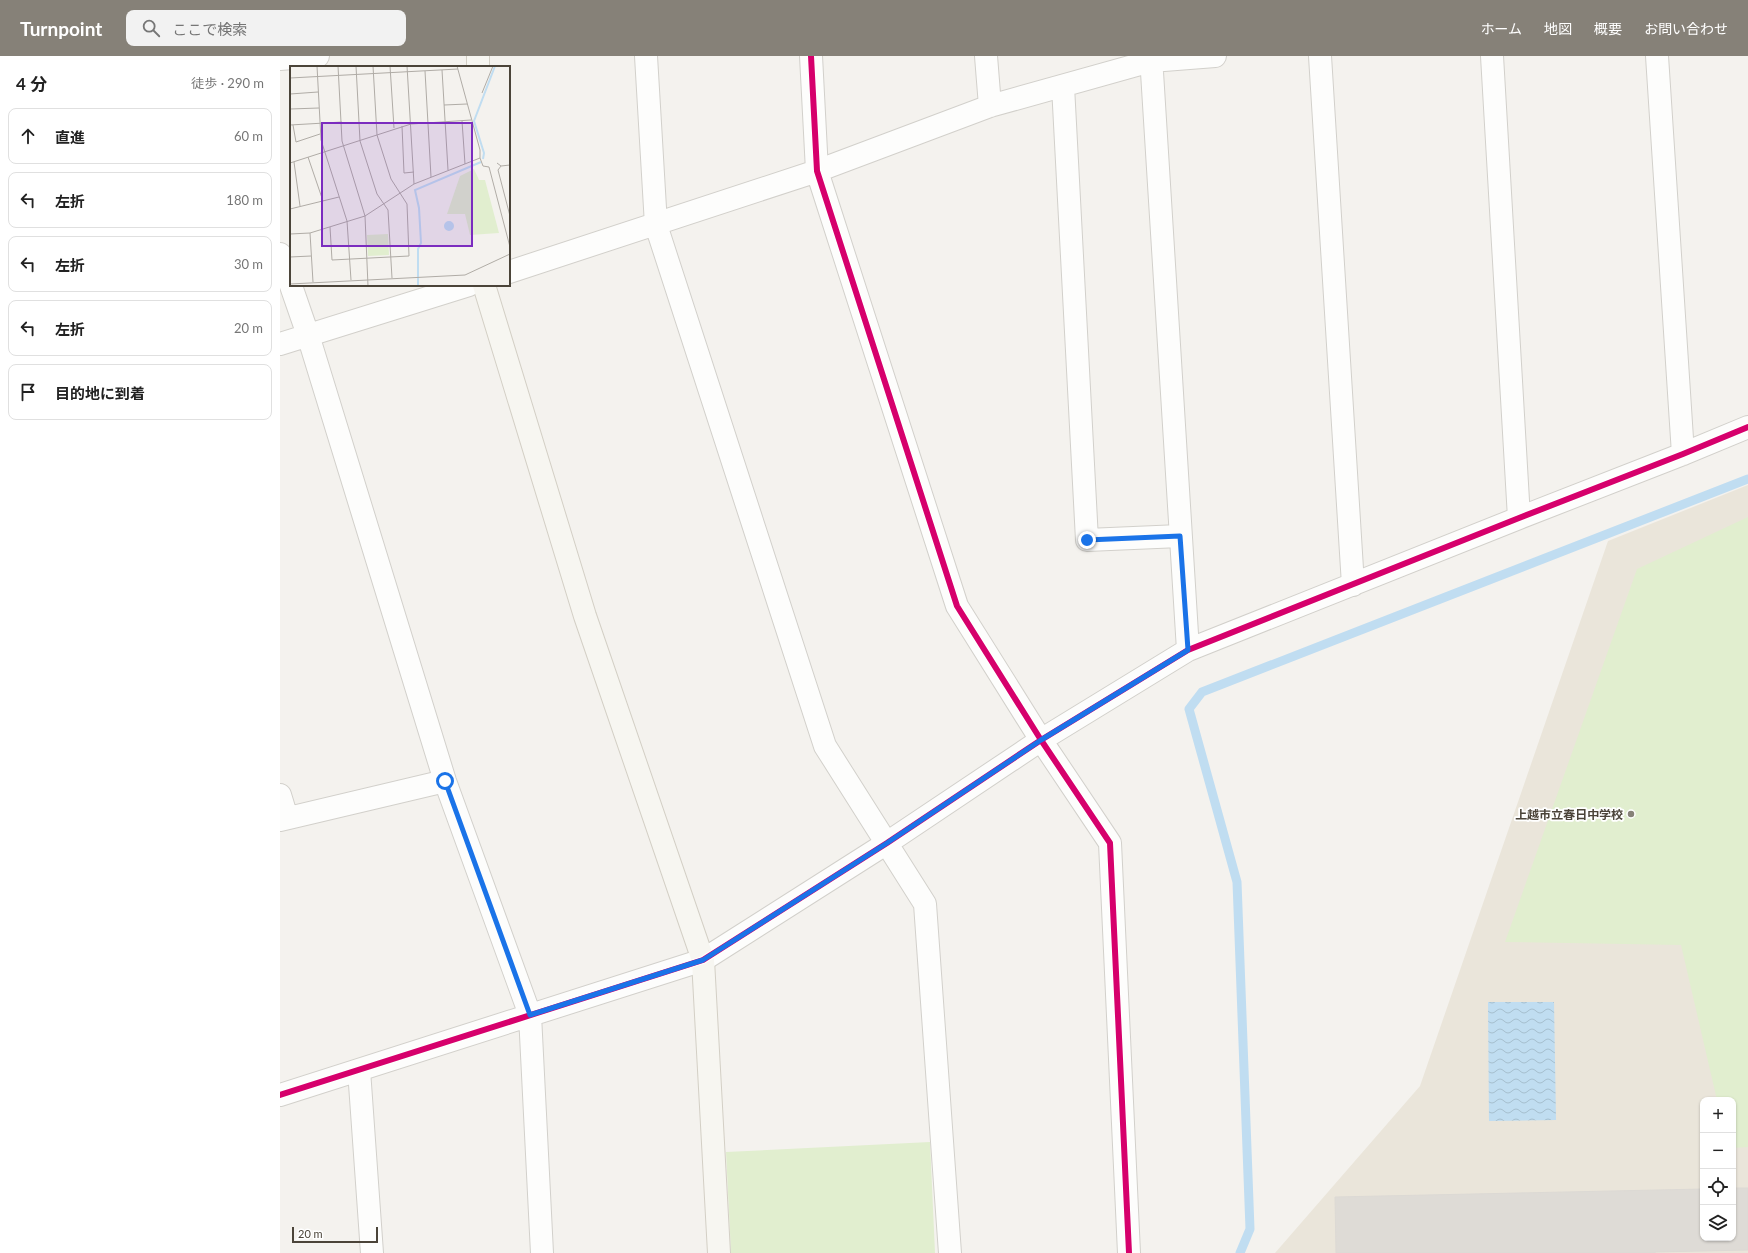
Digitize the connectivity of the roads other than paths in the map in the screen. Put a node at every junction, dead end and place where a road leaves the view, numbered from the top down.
1 (318, 56) edge
2 (646, 56) edge
3 (810, 56) edge
4 (986, 56) edge
5 (1215, 56) edge
6 (1320, 56) edge
7 (1492, 56) edge
8 (1657, 56) edge
9 (280, 59) edge
10 (1151, 59) edge
11 (1063, 86) junction
12 (990, 106) junction
13 (817, 171) junction
14 (656, 225) junction
15 (280, 254) edge
16 (510, 272) edge
17 (290, 283) edge
18 (291, 286) edge
19 (466, 286) edge
20 (484, 286) edge
21 (308, 335) junction
22 (280, 344) edge
23 (1748, 427) edge
24 (1683, 454) junction
25 (1519, 518) junction
26 (1180, 536) junction
27 (1353, 585) junction
28 (1188, 650) junction
29 (1041, 740) junction
30 (445, 781) junction
31 (280, 795) edge
32 (284, 819) edge
33 (887, 843) junction
34 (703, 960) junction
35 (530, 1015) junction
36 (359, 1070) junction
37 (280, 1095) edge
38 (372, 1253) edge
39 (542, 1253) edge
40 (719, 1253) edge
41 (950, 1253) edge
42 (1129, 1253) edge

1 - 9 street
2 - 14 street
3 - 13 street
4 - 12 street
5 - 10 street
6 - 27 street
7 - 25 street
8 - 24 street
10 - 11 street
10 - 26 street
11 - 12 street
11 - 26 street
12 - 13 street
13 - 14 street
13 - 29 street
14 - 16 street
14 - 33 street
15 - 17 street
18 - 21 street
19 - 21 street
20 - 34 street
21 - 22 street
21 - 30 street
23 - 24 street
24 - 25 street
25 - 27 street
26 - 28 street
27 - 28 street
28 - 29 street
29 - 33 street
29 - 42 street
30 - 32 street
30 - 35 street
31 - 32 street
33 - 34 street
33 - 41 street
34 - 35 street
34 - 40 street
35 - 36 street
35 - 39 street
36 - 37 street
36 - 38 street

